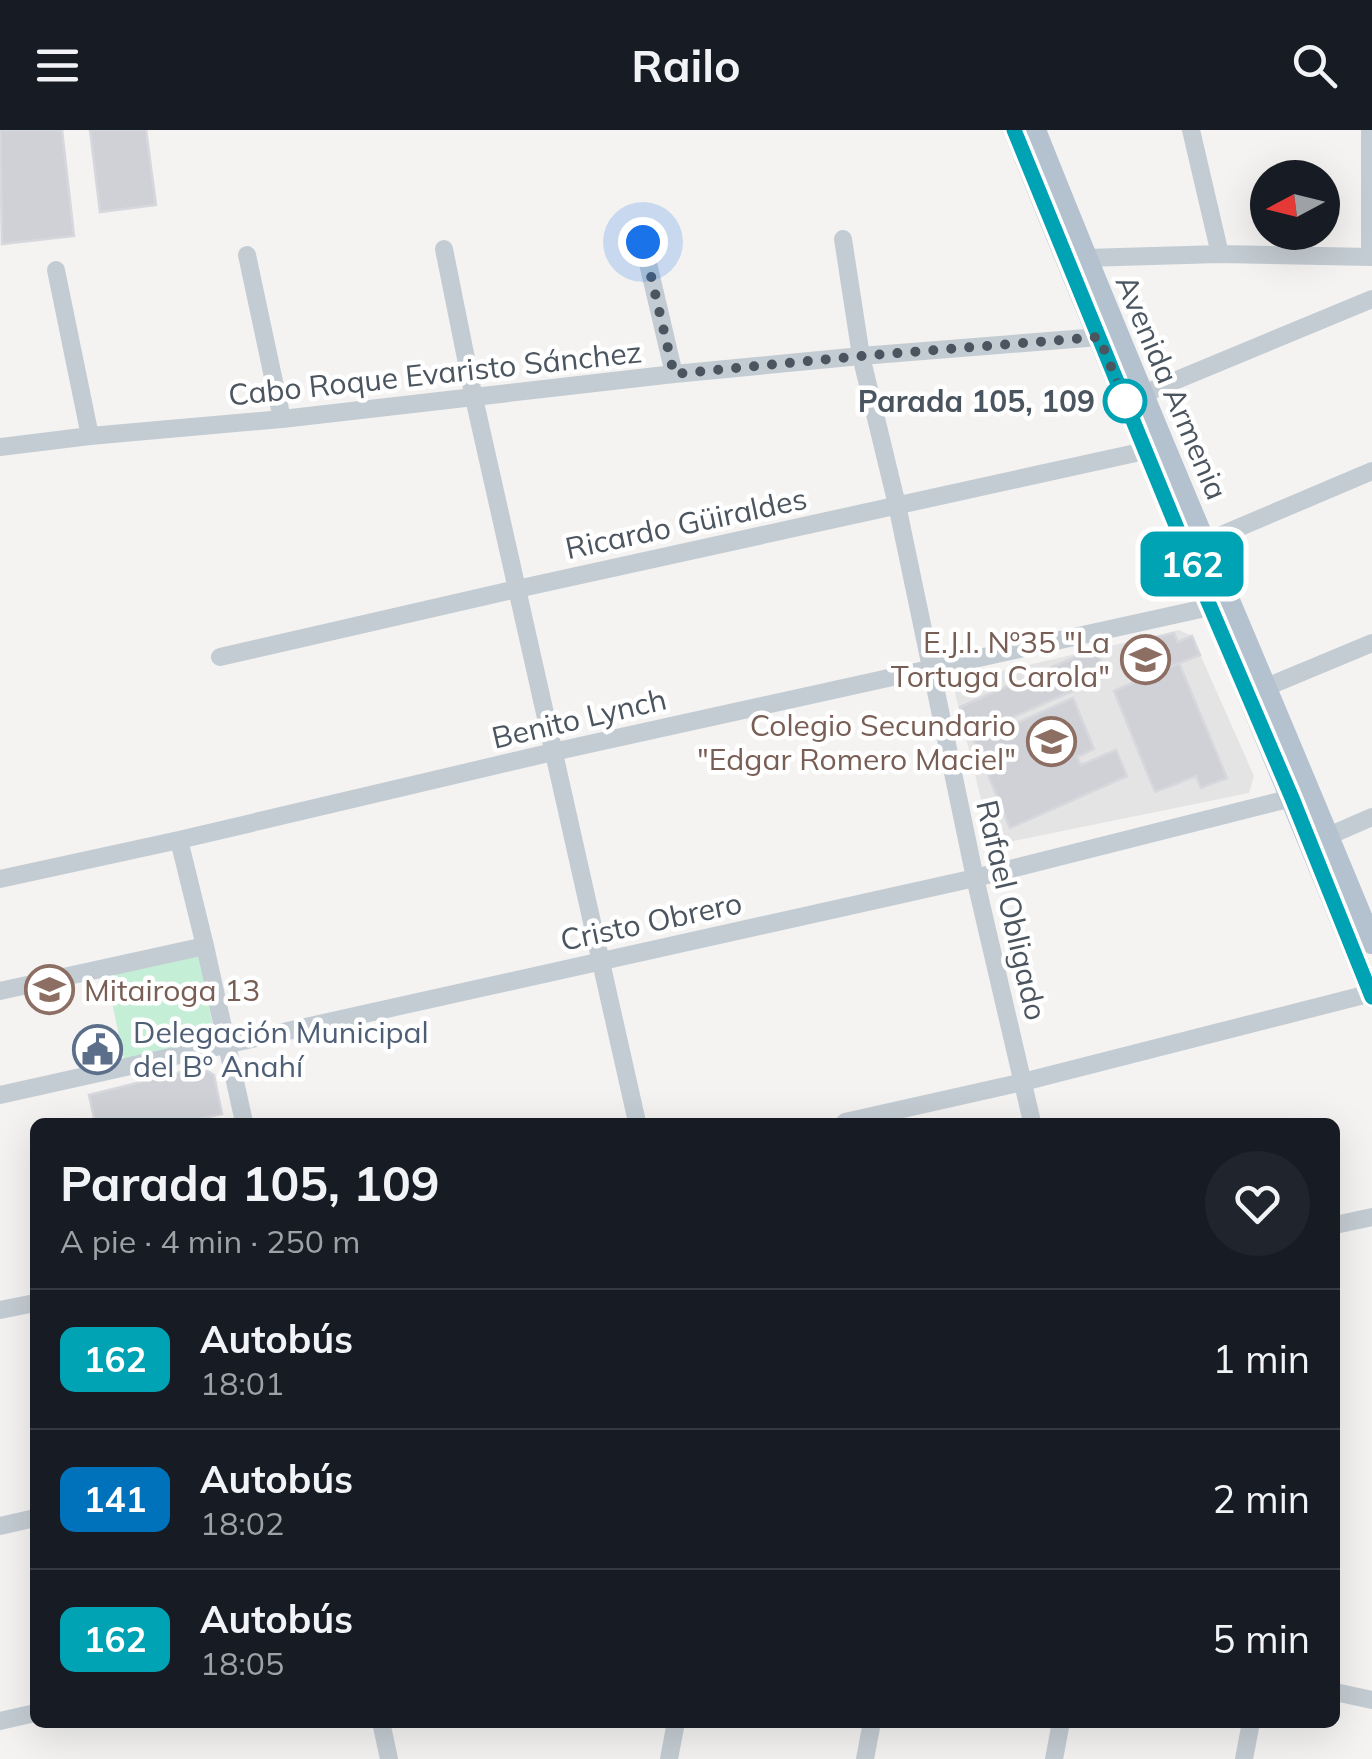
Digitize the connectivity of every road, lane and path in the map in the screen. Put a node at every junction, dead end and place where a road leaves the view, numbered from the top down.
1 (1014, 130) edge
2 (1035, 130) edge
3 (1191, 130) edge
4 (1370, 130) edge
5 (843, 238) dead end
6 (643, 242) dead end
7 (444, 249) dead end
8 (1220, 254) junction
9 (247, 255) dead end
10 (1371, 257) edge
11 (1077, 261) junction
12 (56, 270) dead end
13 (1372, 300) edge
14 (1107, 334) junction
15 (861, 356) junction
16 (674, 374) junction
17 (474, 398) junction
18 (1134, 398) junction
19 (282, 419) junction
20 (90, 436) junction
21 (0, 447) edge
22 (1155, 449) junction
23 (1372, 471) edge
24 (897, 504) junction
25 (1195, 546) junction
26 (518, 589) junction
27 (1220, 603) junction
28 (1372, 642) edge
29 (220, 657) dead end
30 (932, 668) junction
31 (1257, 691) junction
32 (553, 752) junction
33 (1300, 792) junction
34 (1372, 818) edge
35 (179, 840) junction
36 (1319, 840) junction
37 (975, 878) junction
38 (0, 879) edge
39 (1372, 944) edge
40 (205, 946) junction
41 (599, 960) junction
42 (0, 991) edge
43 (1372, 995) edge
44 (226, 1046) junction
45 (1023, 1082) junction
46 (0, 1095) edge
47 (243, 1118) edge
48 (636, 1118) edge
49 (863, 1118) edge
50 (1031, 1118) edge
51 (1372, 1216) edge
52 (1340, 1225) edge
53 (30, 1304) edge
54 (0, 1310) edge
55 (30, 1519) edge
56 (0, 1526) edge
57 (1340, 1693) edge
58 (1372, 1700) edge
59 (30, 1714) edge
60 (0, 1721) edge
61 (382, 1728) edge
62 (675, 1728) edge
63 (871, 1728) edge
64 (1060, 1728) edge
65 (1250, 1728) edge
66 (389, 1759) edge
67 (669, 1759) edge
68 (865, 1759) edge
69 (1054, 1759) edge
70 (1244, 1759) edge

1 - 11 main road, Avenida Armenia
2 - 11 main road, Avenida Armenia
3 - 8 street
4 - 10 street
5 - 15 street, Rafael Obligado
6 - 16 street
7 - 17 street
8 - 10 street
8 - 11 street
9 - 19 street
11 - 14 main road, Avenida Armenia
12 - 20 street
13 - 18 street
14 - 15 street, Cabo Roque Evaristo Sánchez
14 - 18 main road, Avenida Armenia
15 - 16 street, Cabo Roque Evaristo Sánchez
15 - 24 street, Rafael Obligado
16 - 17 street, Cabo Roque Evaristo Sánchez
17 - 19 street, Cabo Roque Evaristo Sánchez
17 - 26 street
18 - 22 main road, Avenida Armenia
19 - 20 street, Cabo Roque Evaristo Sánchez
20 - 21 street, Cabo Roque Evaristo Sánchez
22 - 24 street, Ricardo Güiraldes
22 - 25 main road, Avenida Armenia
23 - 25 street
24 - 26 street, Ricardo Güiraldes
24 - 30 street, Rafael Obligado
25 - 27 main road, Avenida Armenia
26 - 29 street, Ricardo Güiraldes
26 - 32 street
27 - 30 street, Benito Lynch
27 - 31 main road, Avenida Armenia
28 - 31 street
30 - 32 street, Benito Lynch
30 - 37 street, Rafael Obligado
31 - 33 main road, Avenida Armenia
32 - 35 street, Benito Lynch
32 - 41 street
33 - 36 main road, Avenida Armenia
33 - 37 street, Cristo Obrero
34 - 36 street
35 - 38 street, Benito Lynch
35 - 40 street
36 - 39 main road, Avenida Armenia
36 - 43 main road, Avenida Armenia
37 - 41 street, Cristo Obrero
37 - 45 street, Rafael Obligado
40 - 42 street
40 - 44 street
41 - 44 street, Cristo Obrero
41 - 48 street
43 - 45 street
44 - 46 street, Cristo Obrero
44 - 47 street
45 - 49 street
45 - 50 street, Rafael Obligado
51 - 52 street
53 - 54 street
55 - 56 street
57 - 58 street
59 - 60 street
61 - 66 street
62 - 67 street
63 - 68 street
64 - 69 street
65 - 70 street

